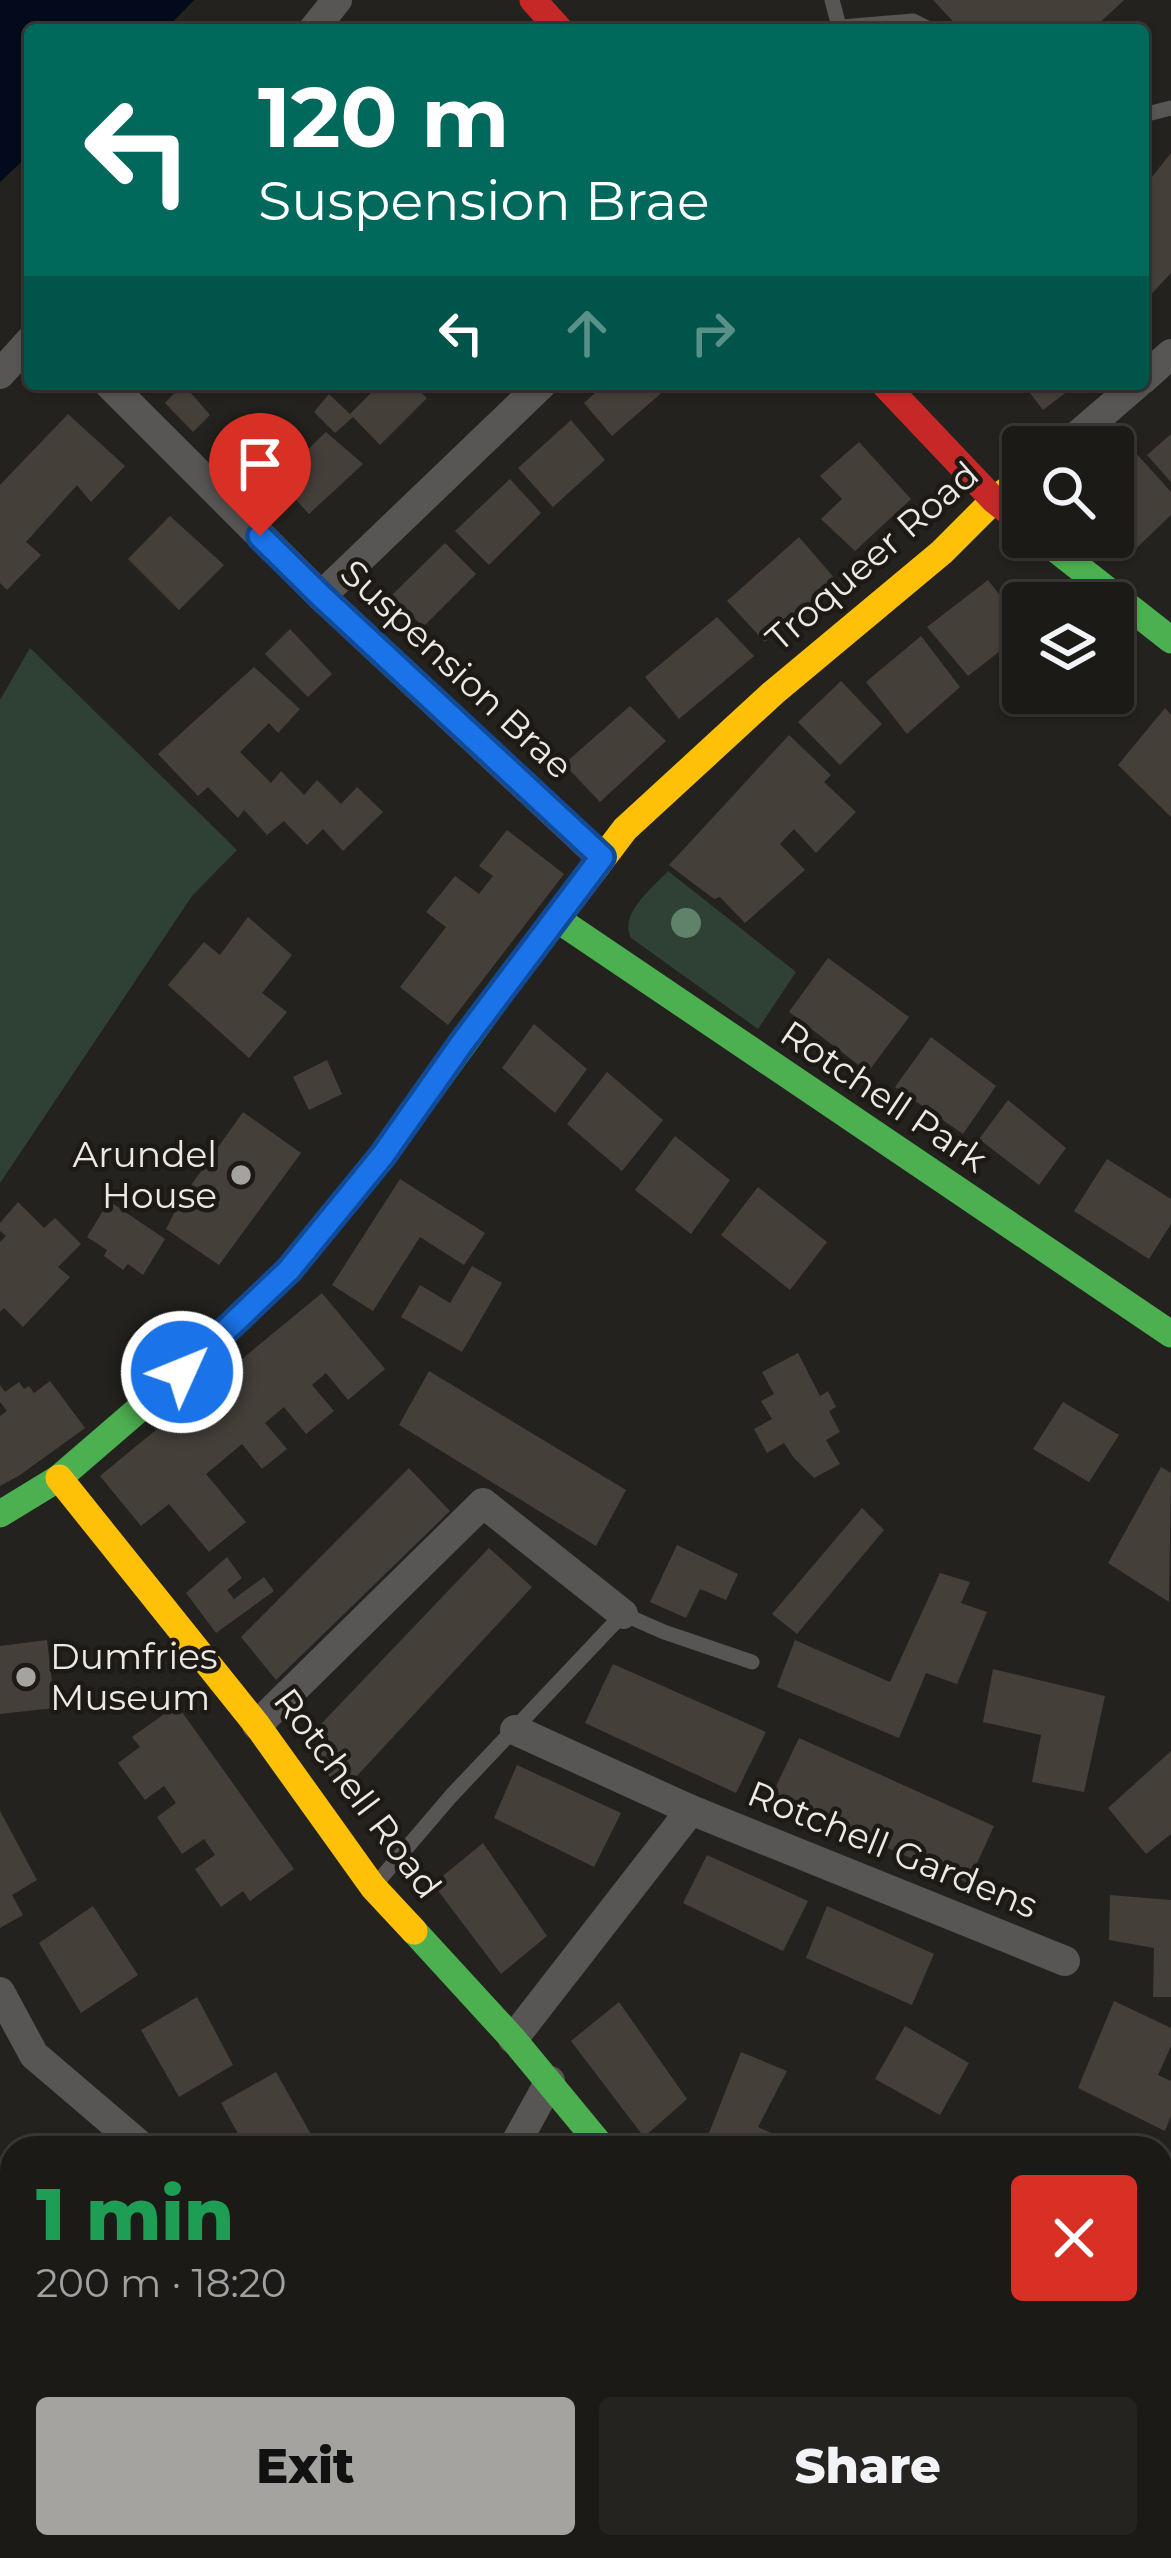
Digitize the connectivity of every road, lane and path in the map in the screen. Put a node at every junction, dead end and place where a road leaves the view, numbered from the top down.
1 (337, 0) edge
2 (533, 0) edge
3 (318, 24) edge
4 (555, 24) edge
5 (882, 24) edge
6 (919, 24) edge
7 (24, 348) edge
8 (0, 374) edge
9 (115, 390) edge
10 (536, 390) edge
11 (890, 390) edge
12 (1130, 390) edge
13 (1088, 426) edge
14 (1002, 494) edge
15 (994, 500) junction
16 (1002, 507) edge
17 (1067, 558) edge
18 (321, 596) junction
19 (1171, 640) edge
20 (602, 857) junction
21 (557, 919) junction
22 (1171, 1334) edge
23 (59, 1478) junction
24 (0, 1514) edge
25 (623, 1614) junction
26 (752, 1662) dead end
27 (257, 1725) junction
28 (515, 1730) junction
29 (691, 1810) junction
30 (373, 1887) junction
31 (1065, 1961) dead end
32 (0, 1992) edge
33 (513, 2039) junction
34 (550, 2081) junction
35 (129, 2136) edge
36 (520, 2136) edge
37 (594, 2136) edge

1 - 3 street
2 - 4 street
5 - 6 lane
7 - 8 street
9 - 18 street, Suspension Brae
10 - 18 street
11 - 15 street
12 - 13 street
14 - 15 street, Troqueer Road
15 - 16 street
15 - 20 street, Troqueer Road
17 - 19 street
18 - 20 street, Suspension Brae
20 - 21 street, Troqueer Road
21 - 22 street, Rotchell Park
21 - 23 street, Troqueer Road
23 - 24 street, Troqueer Road
23 - 27 street, Rotchell Road
25 - 26 lane
25 - 27 street
25 - 28 lane
27 - 30 street, Rotchell Road
28 - 29 street, Rotchell Gardens
28 - 30 lane
29 - 31 street, Rotchell Gardens
29 - 33 street, Rotchell Gardens
30 - 33 street, Rotchell Road
32 - 35 street
33 - 34 street, Rotchell Road
34 - 36 street
34 - 37 street, Rotchell Road

